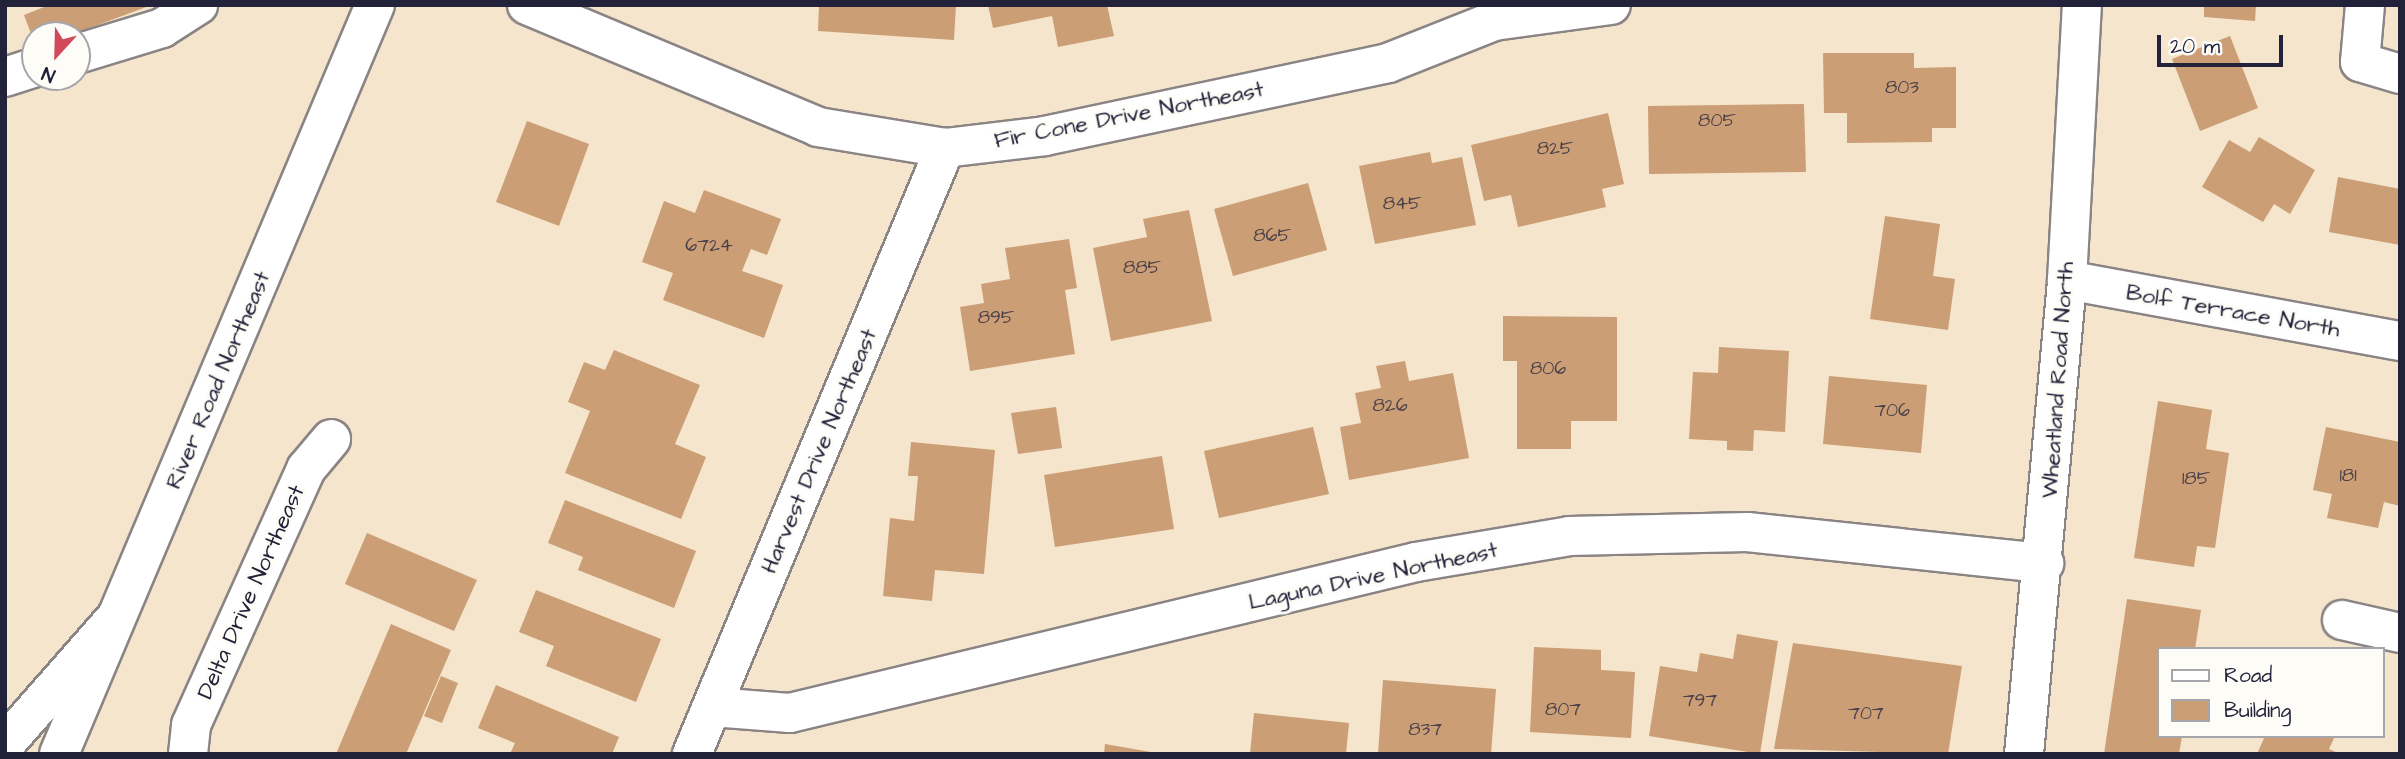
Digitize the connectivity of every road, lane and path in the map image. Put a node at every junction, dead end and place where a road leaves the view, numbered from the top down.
1 (198, 5) edge
2 (375, 5) edge
3 (527, 5) edge
4 (1611, 5) edge
5 (2082, 5) edge
6 (2365, 5) edge
7 (91, 50) edge
8 (2400, 74) edge
9 (946, 148) junction
10 (2067, 280) junction
11 (2400, 341) edge
12 (331, 439) dead end
13 (2044, 563) junction
14 (120, 613) junction
15 (2342, 620) dead end
16 (2400, 633) edge
17 (712, 707) junction
18 (5, 744) edge
19 (59, 754) edge
20 (188, 754) edge
21 (692, 754) edge
22 (2024, 754) edge

1 - 7 street
2 - 14 street, River Road Northeast
3 - 9 street, Fir Cone Drive Northeast
4 - 9 street, Fir Cone Drive Northeast
5 - 10 street, Wheatland Road North
6 - 8 street
9 - 17 street, Harvest Drive Northeast
10 - 11 street, Bolf Terrace North
10 - 13 street, Wheatland Road North
12 - 20 street, Delta Drive Northeast
13 - 17 street, Laguna Drive Northeast
13 - 22 street, Wheatland Road North
14 - 18 street
14 - 19 street, River Road Northeast
15 - 16 street
17 - 21 street, Harvest Drive Northeast

